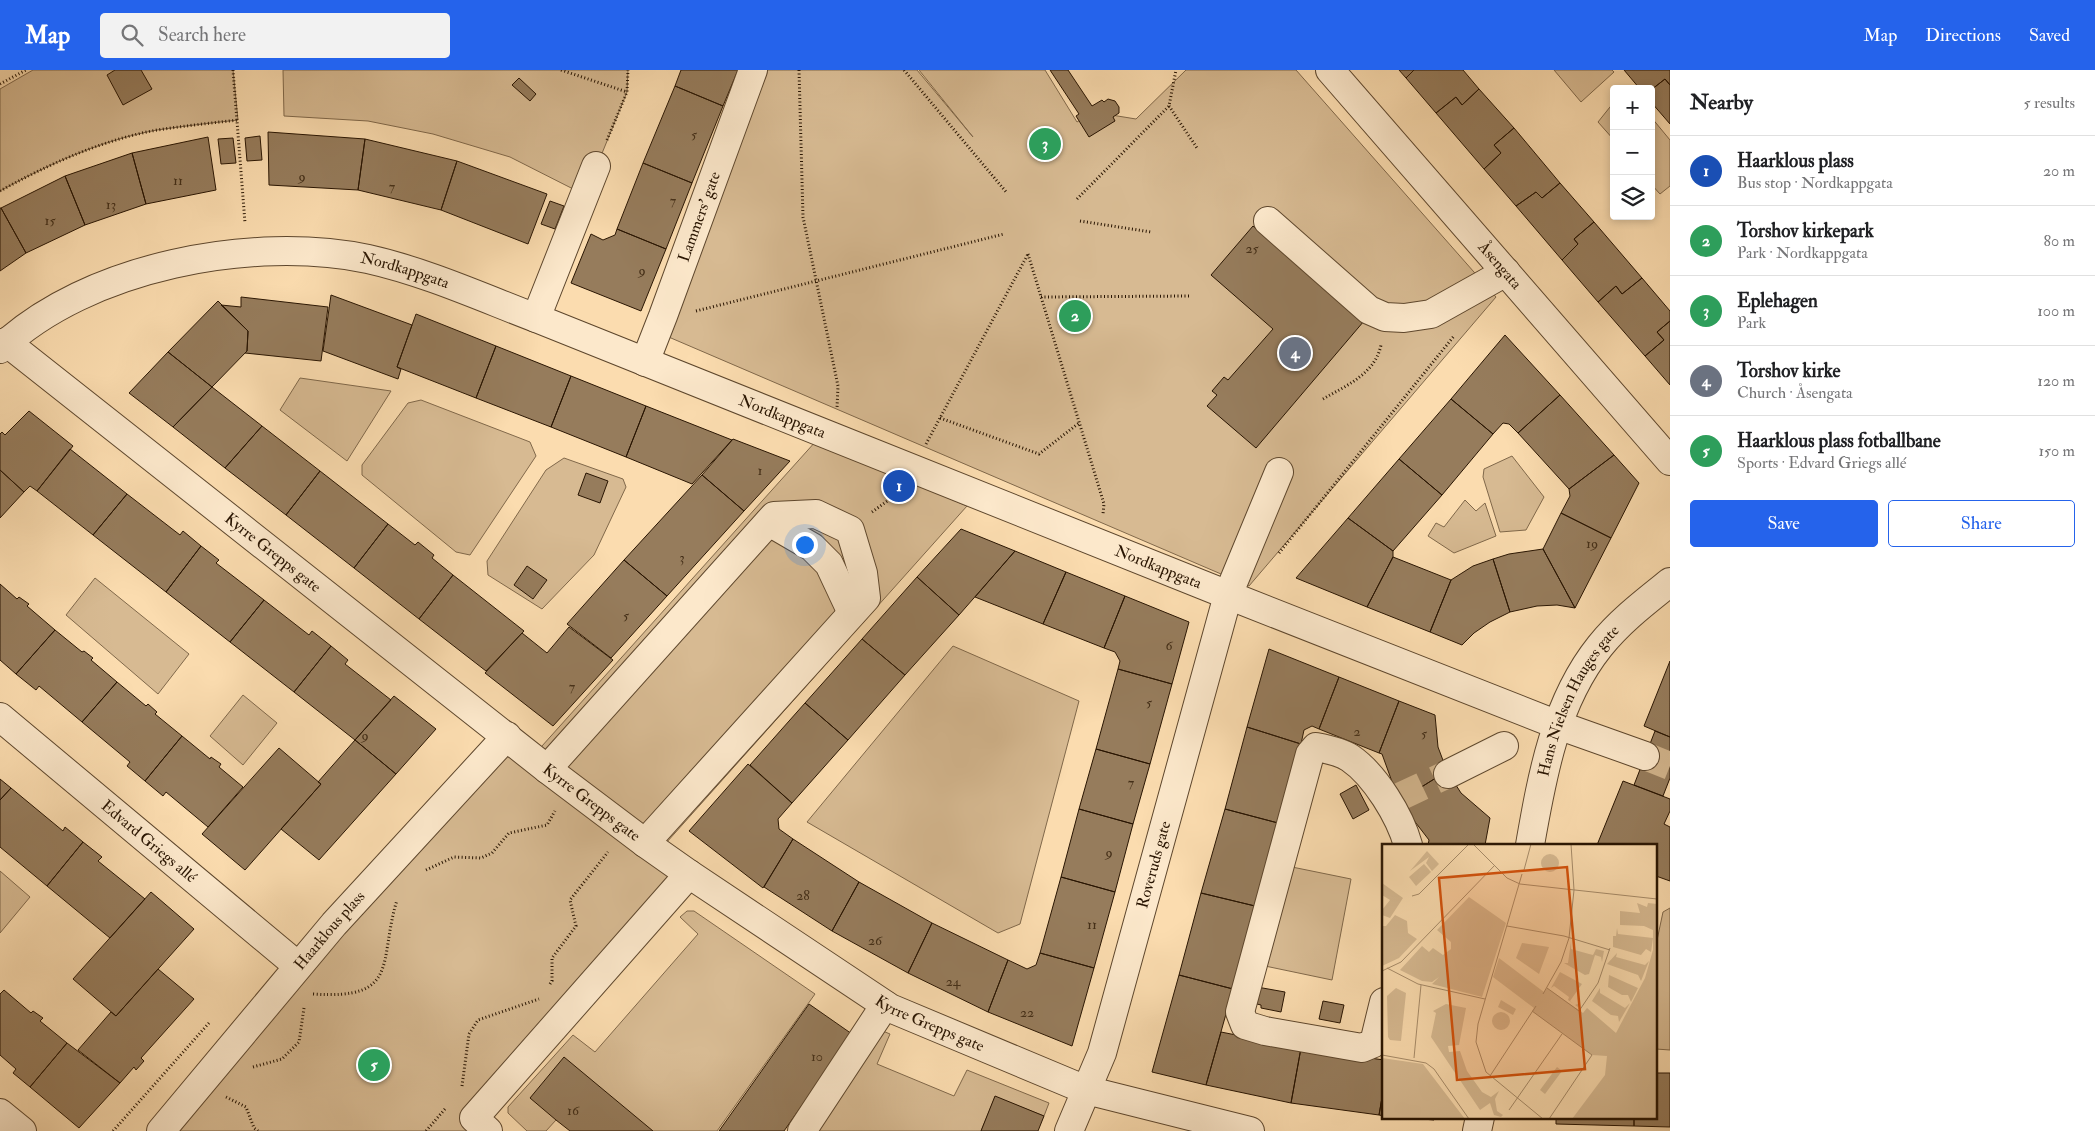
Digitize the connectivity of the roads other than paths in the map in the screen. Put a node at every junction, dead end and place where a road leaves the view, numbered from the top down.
1 (753, 70) edge
2 (1330, 70) edge
3 (596, 166) road end
4 (1268, 221) dead end
5 (1506, 272) junction
6 (536, 318) junction
7 (3, 346) edge
8 (645, 362) junction
9 (1670, 461) edge
10 (1279, 472) dead end
11 (769, 522) junction
12 (1670, 582) edge
13 (1228, 595) junction
14 (852, 613) junction
15 (0, 717) edge
16 (1558, 725) junction
17 (507, 736) junction
18 (1504, 746) dead end
19 (1645, 756) tunnel mouth
20 (547, 769) junction
21 (1448, 774) tunnel mouth
22 (645, 843) junction
23 (1408, 844) edge
24 (1530, 844) edge
25 (689, 874) junction
26 (298, 966) junction
27 (885, 1005) junction
28 (1382, 1010) edge
29 (1086, 1090) junction
30 (0, 1113) edge
31 (1480, 1118) edge
32 (481, 1125) edge
33 (22, 1131) edge
34 (161, 1131) edge
35 (802, 1131) edge
36 (1069, 1131) edge
37 (1250, 1131) edge
38 (1477, 1131) edge

1 - 8 street, Lammers' gate
2 - 5 street, Åsengata
3 - 6 street
4 - 5 street
5 - 9 street, Åsengata
6 - 7 street, Nordkappgata
6 - 8 street, Nordkappgata
7 - 17 street, Kyrre Grepps gate
8 - 13 street, Nordkappgata
10 - 13 street, Roveruds gate
11 - 14 street
11 - 14 street
11 - 20 street
12 - 16 street, Hans Nielsen Hauges gate
13 - 16 street, Nordkappgata
13 - 29 street, Roveruds gate
14 - 22 street
15 - 26 street, Edvard Griegs allé
16 - 19 street, Nordkappgata
16 - 24 street, Hans Nielsen Hauges gate
17 - 20 street, Kyrre Grepps gate
17 - 26 street, Haarklous plass
18 - 21 street
20 - 22 street, Kyrre Grepps gate
22 - 25 street, Kyrre Grepps gate
23 - 28 street
25 - 27 street, Kyrre Grepps gate
25 - 32 street
26 - 34 street, Haarklous plass
27 - 29 street, Kyrre Grepps gate
27 - 35 street
29 - 36 street, Roveruds gate
29 - 37 street, Kyrre Grepps gate
30 - 33 street
31 - 38 street

